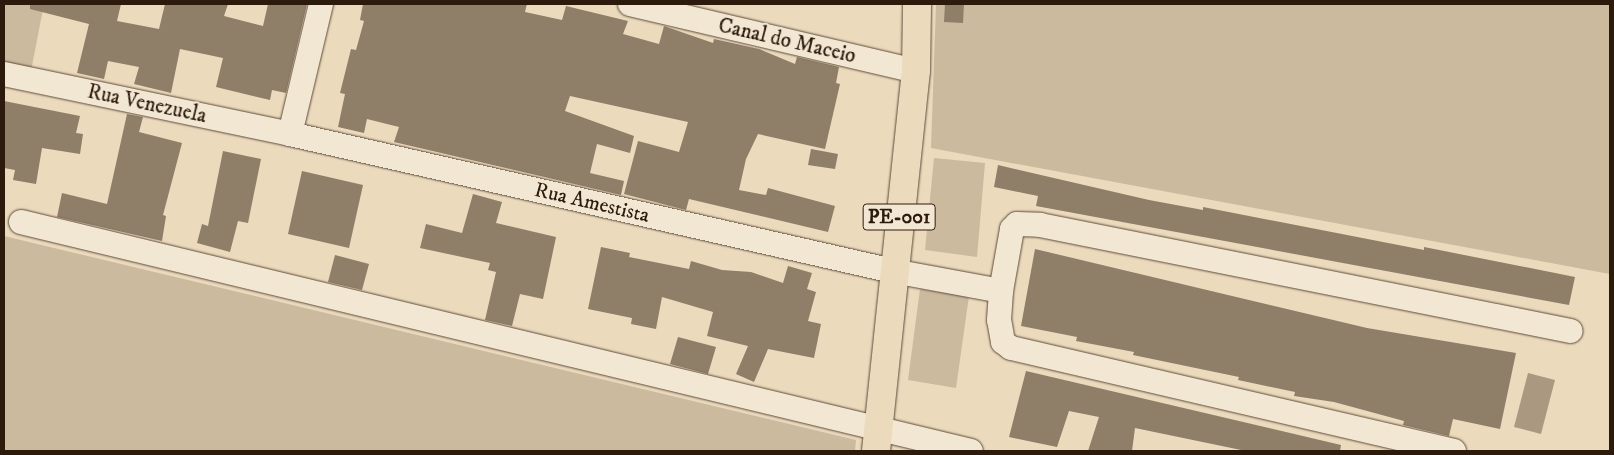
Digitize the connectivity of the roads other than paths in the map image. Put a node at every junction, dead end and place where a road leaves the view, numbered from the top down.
1 (321, 4) edge
2 (630, 4) edge
3 (917, 4) edge
4 (916, 71) junction
5 (4, 74) edge
6 (290, 134) junction
7 (21, 222) dead end
8 (893, 271) junction
9 (1001, 291) junction
10 (1571, 331) dead end
11 (885, 438) edge
12 (971, 451) edge
13 (1454, 451) edge

1 - 6 street
2 - 4 street, Canal do Maceio
3 - 4 main road, PE-001
4 - 8 main road, PE-001
5 - 6 street, Rua Venezuela
6 - 8 street, Rua Amestista
7 - 11 street
8 - 9 street, Rua Amestista
8 - 11 main road, PE-001
9 - 10 street
9 - 13 street
11 - 12 street

